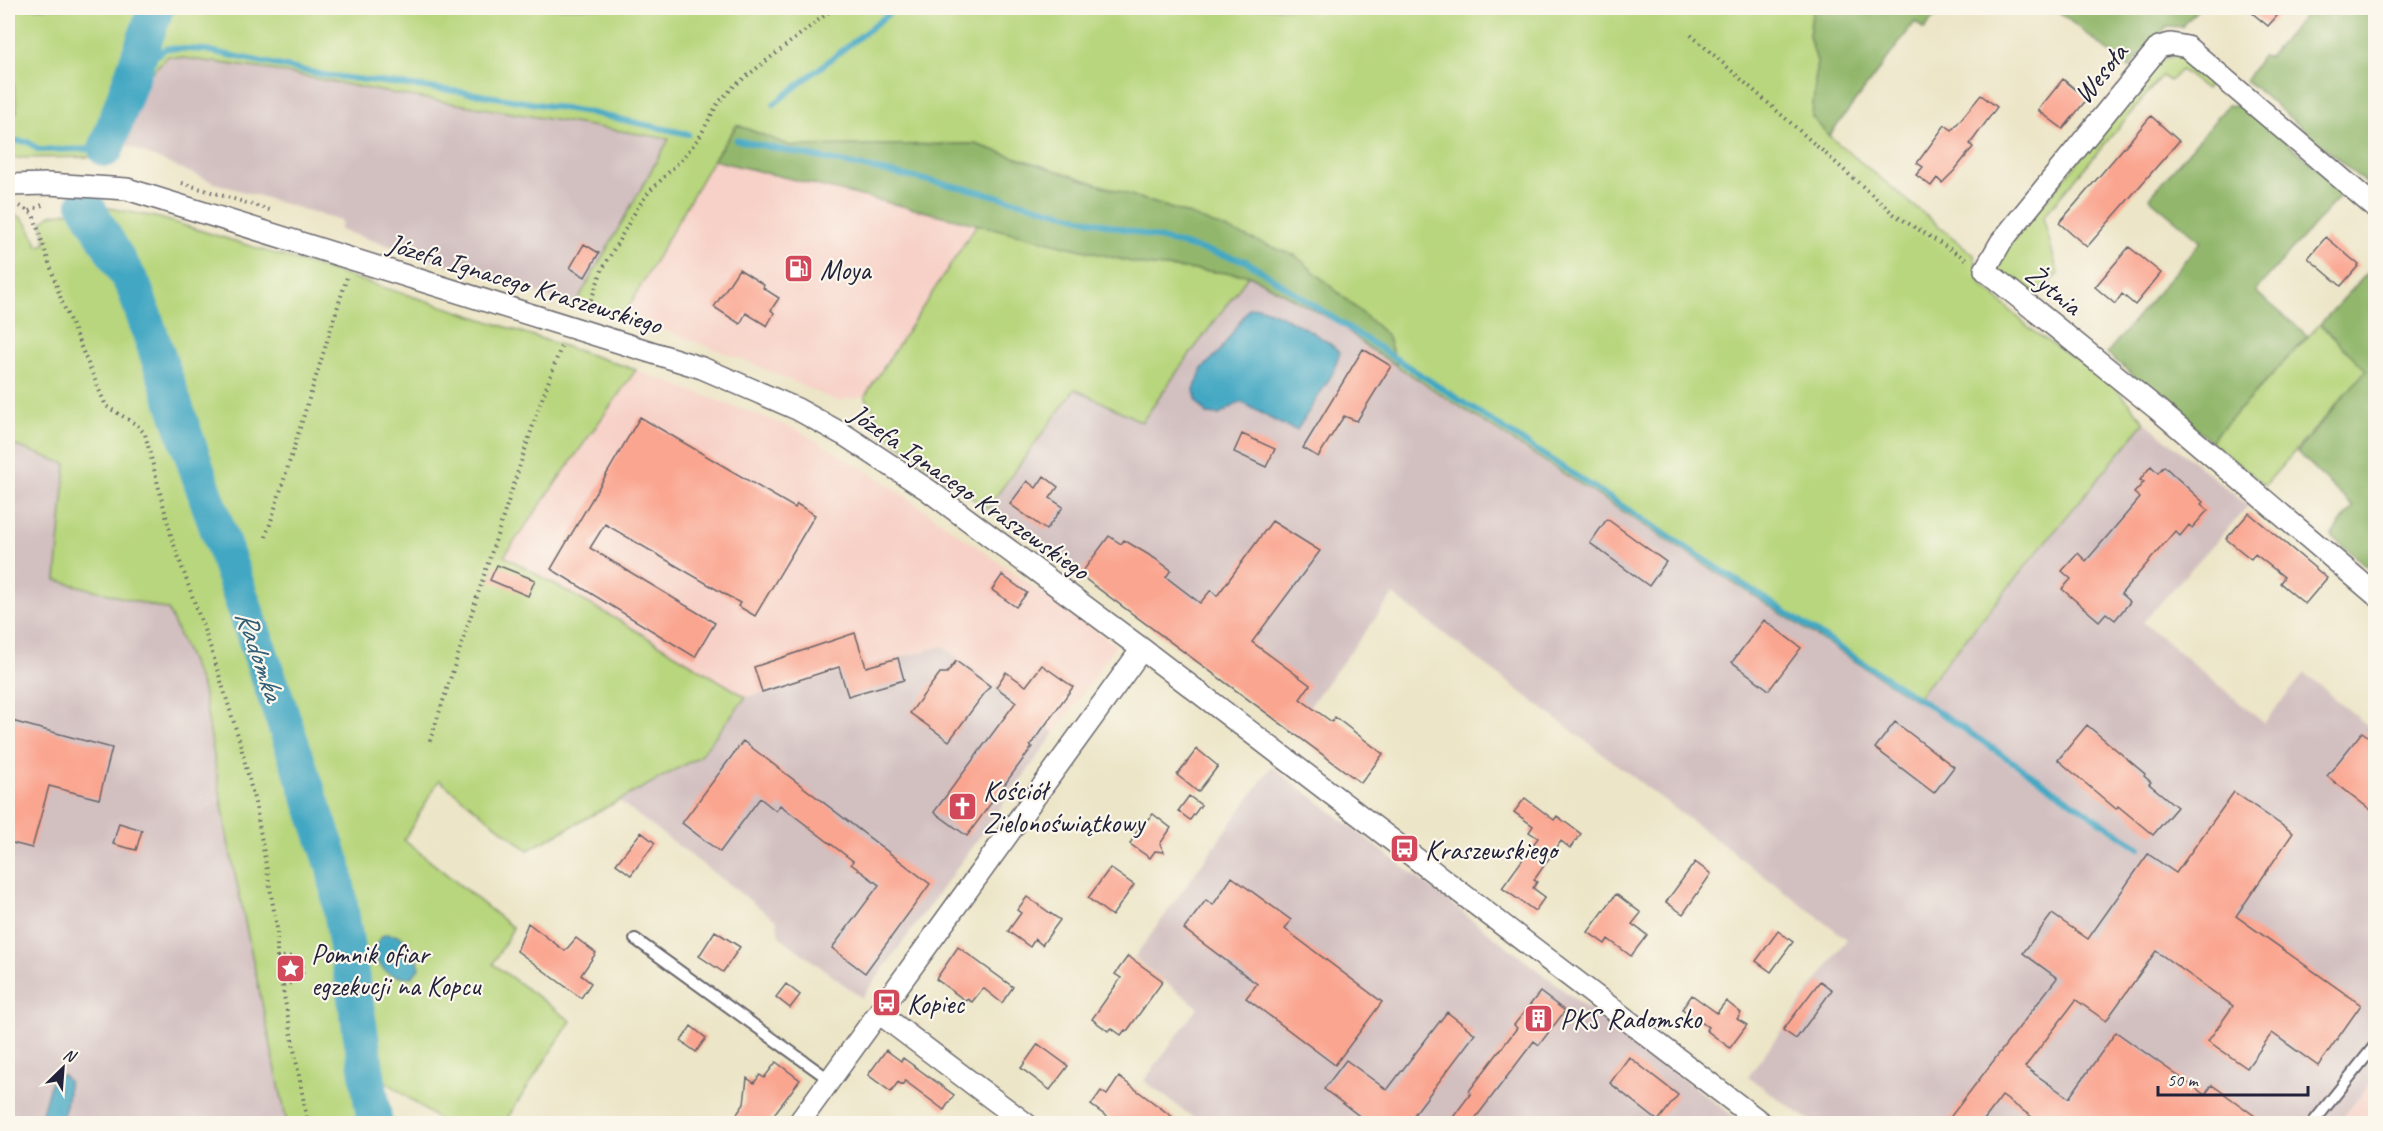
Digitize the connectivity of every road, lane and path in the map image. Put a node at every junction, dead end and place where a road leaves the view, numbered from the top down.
1 (834, 8) edge
2 (1691, 35) dead end
3 (10, 195) edge
4 (2376, 208) edge
5 (352, 259) junction
6 (1985, 270) junction
7 (587, 311) dead end
8 (568, 326) junction
9 (266, 537) dead end
10 (2376, 594) edge
11 (1142, 649) junction
12 (430, 741) dead end
13 (635, 939) dead end
14 (277, 958) junction
15 (283, 986) junction
16 (879, 1013) junction
17 (2376, 1044) edge
18 (830, 1080) junction
19 (308, 1124) edge
20 (798, 1124) edge
21 (1026, 1124) edge
22 (1763, 1124) edge
23 (2312, 1124) edge

1 - 7 path
2 - 6 path, Żytnia
3 - 5 street, Józefa Ignacego Kraszewskiego
3 - 14 path
4 - 6 street, Wesoła
5 - 8 street, Józefa Ignacego Kraszewskiego
5 - 9 path
6 - 10 street, Żytnia
8 - 11 street, Józefa Ignacego Kraszewskiego
8 - 12 path
11 - 16 street
11 - 22 street, Józefa Ignacego Kraszewskiego
13 - 18 lane
14 - 15 path
14 - 15 path
15 - 19 path
16 - 18 street
16 - 21 street
17 - 23 lane
18 - 20 street

